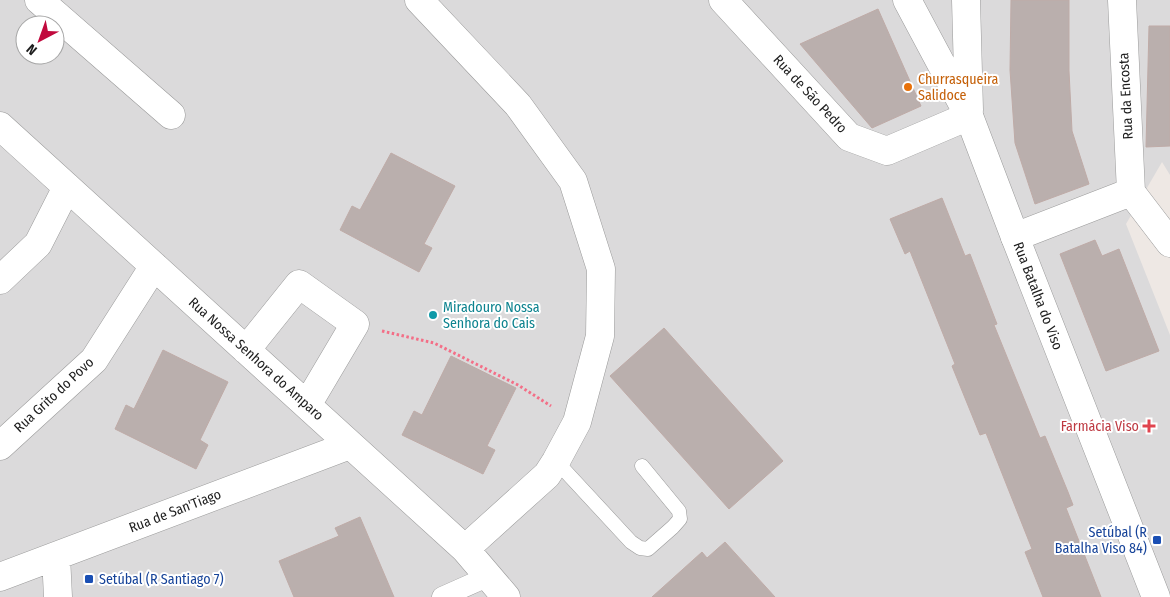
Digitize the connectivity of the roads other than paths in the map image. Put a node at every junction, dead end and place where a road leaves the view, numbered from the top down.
1 (39, 0) edge
2 (419, 0) edge
3 (723, 0) edge
4 (907, 0) edge
5 (966, 0) edge
6 (1122, 0) edge
7 (171, 115) dead end
8 (969, 116) junction
9 (0, 126) edge
10 (67, 187) junction
11 (1131, 192) junction
12 (1015, 237) junction
13 (1170, 243) edge
14 (154, 266) junction
15 (0, 280) edge
16 (246, 350) junction
17 (306, 405) junction
18 (350, 445) junction
19 (0, 446) edge
20 (556, 462) junction
21 (642, 466) dead end
22 (465, 549) junction
23 (56, 556) junction
24 (488, 577) junction
25 (0, 578) edge
26 (58, 597) edge
27 (442, 597) edge
28 (506, 597) edge
29 (1156, 597) edge

1 - 7 street
2 - 20 street
3 - 8 street, Rua de São Pedro
4 - 8 street, Rua Batalha do Viso
5 - 8 street
6 - 11 street, Rua da Encosta
8 - 12 street, Rua Batalha do Viso
9 - 10 street, Rua Nossa Senhora do Amparo
10 - 14 street, Rua Nossa Senhora do Amparo
10 - 15 street
11 - 12 street
11 - 13 street
12 - 29 street, Rua Batalha do Viso
14 - 16 street, Rua Nossa Senhora do Amparo
14 - 19 street, Rua Grito do Povo
16 - 17 street, Rua Nossa Senhora do Amparo
16 - 17 street
17 - 18 street, Rua Nossa Senhora do Amparo
18 - 22 street, Rua Nossa Senhora do Amparo
18 - 23 street, Rua de San'Tiago
20 - 21 lane
20 - 22 street
22 - 24 street, Rua Nossa Senhora do Amparo
23 - 25 street, Rua de San'Tiago
23 - 26 street
24 - 27 street
24 - 28 street, Rua Nossa Senhora do Amparo

